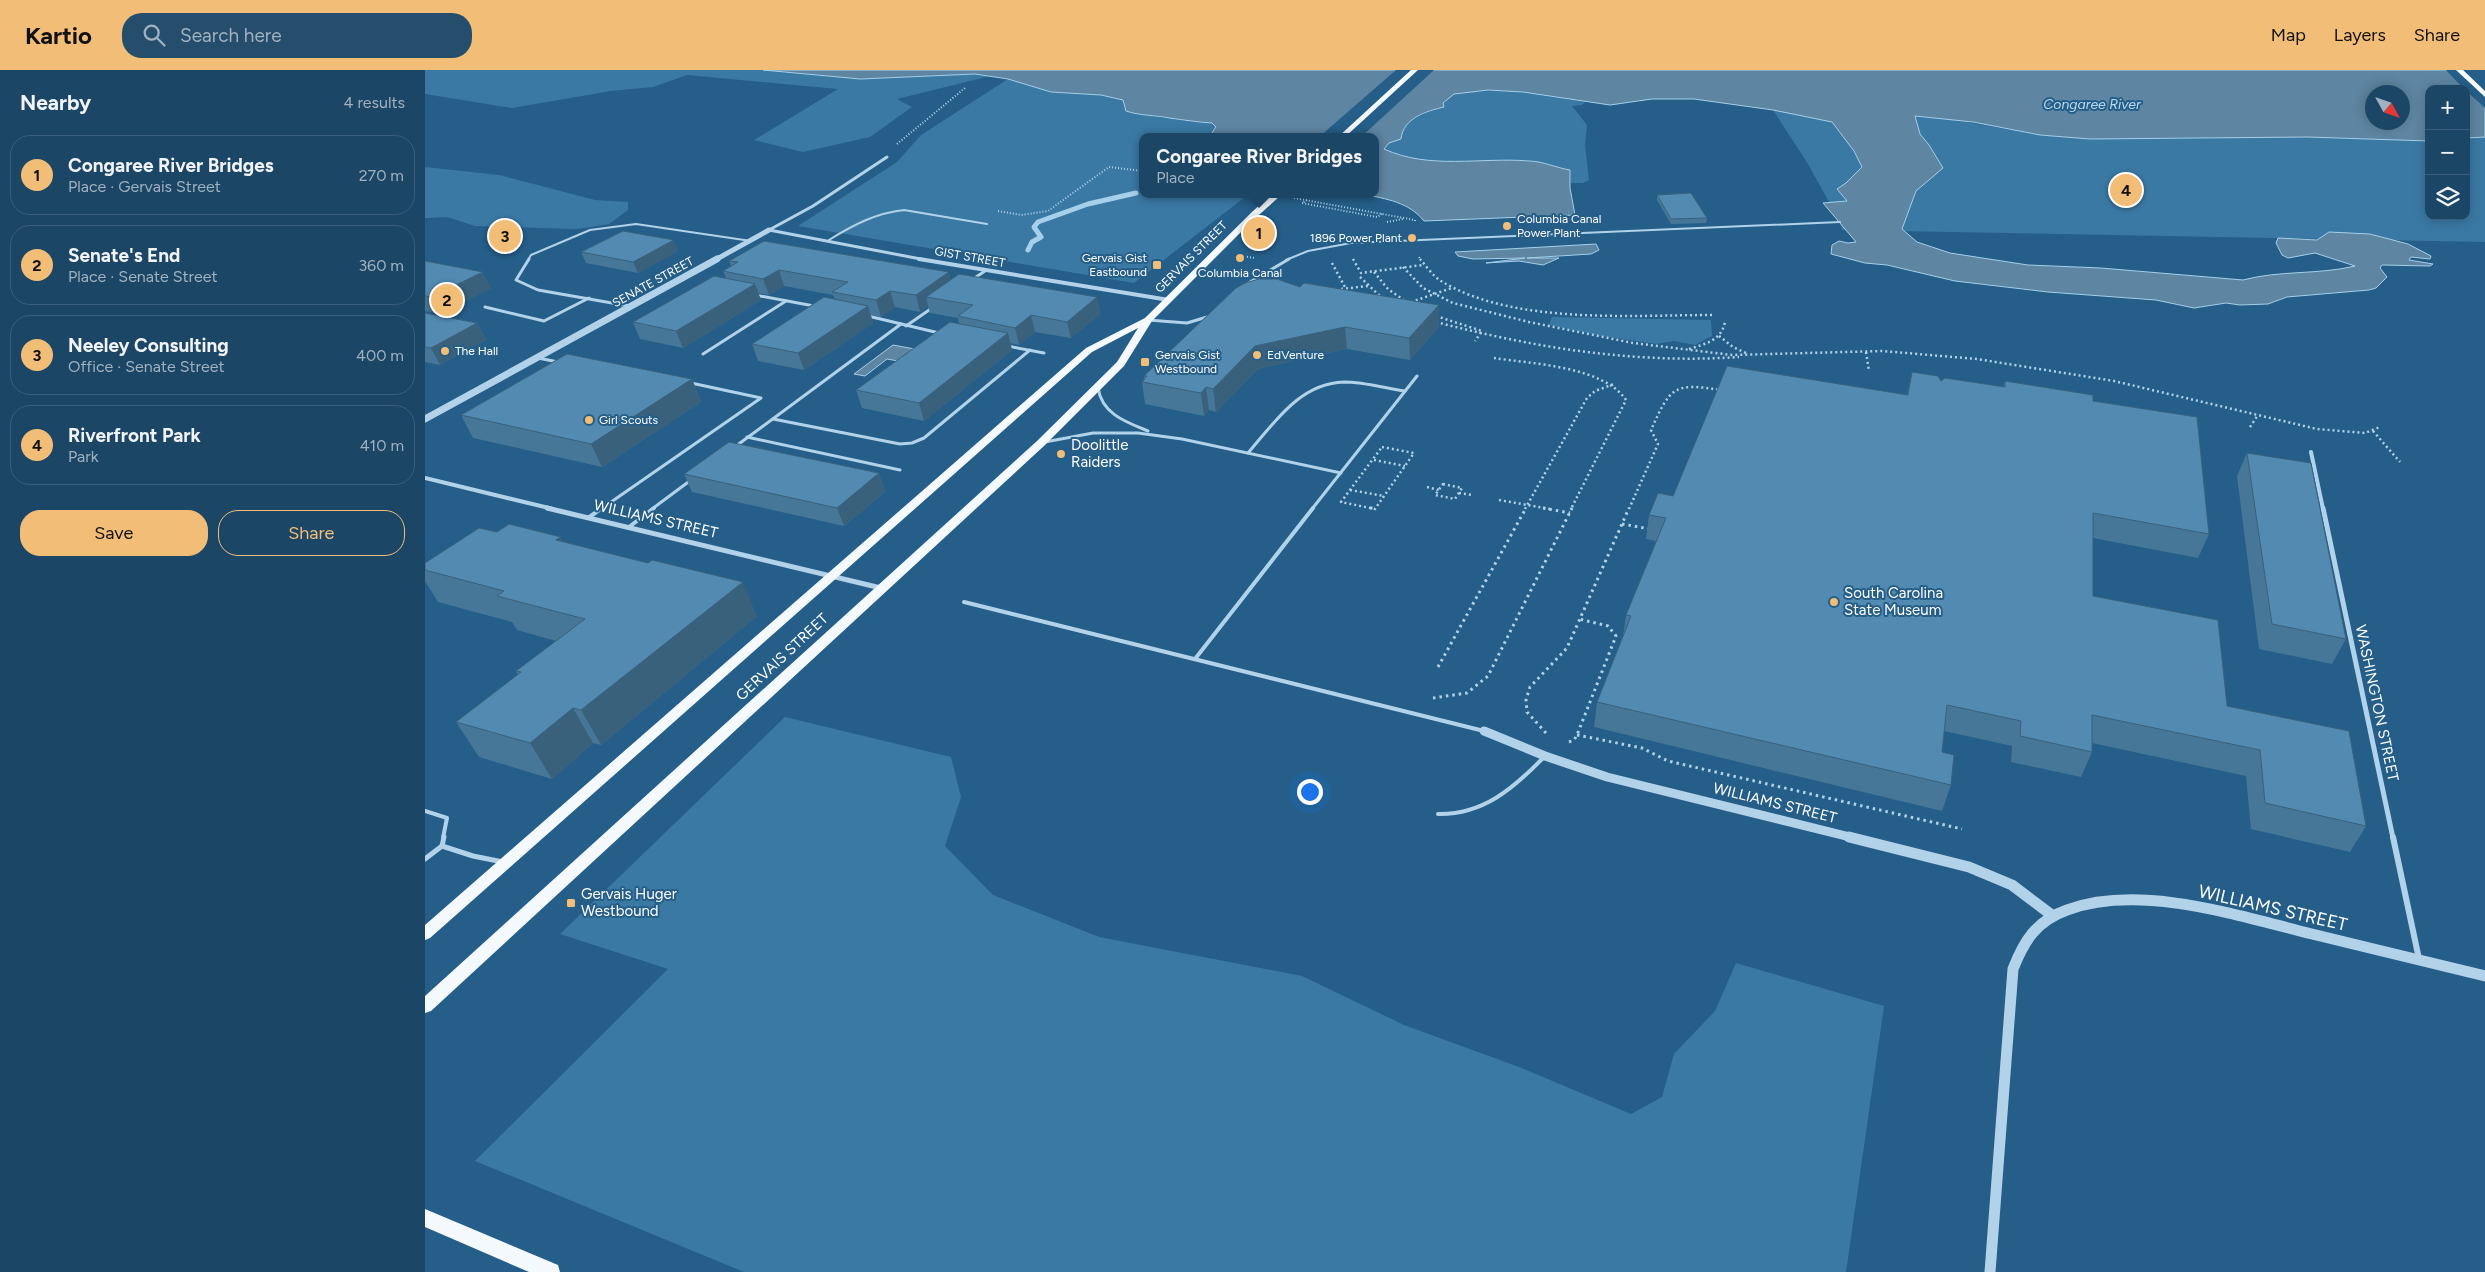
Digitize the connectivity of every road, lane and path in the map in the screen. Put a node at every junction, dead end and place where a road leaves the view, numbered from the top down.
1 (1415, 70) edge
2 (2459, 70) edge
3 (965, 88) dead end
4 (2485, 95) edge
5 (1345, 133) edge
6 (887, 157) joint
7 (1139, 171) edge
8 (1273, 198) edge
9 (1298, 198) edge
10 (1307, 199) junction
11 (1007, 213) dead end
12 (1382, 214) junction
13 (1840, 222) dead end
14 (987, 224) dead end
15 (769, 230) junction
16 (1418, 239) junction
17 (751, 240) junction
18 (829, 240) junction
19 (1331, 261) dead end
20 (1423, 265) junction
21 (1403, 267) junction
22 (985, 271) junction
23 (1373, 271) junction
24 (1361, 273) dead end
25 (1360, 278) dead end
26 (969, 282) edge
27 (1368, 286) junction
28 (1451, 288) junction
29 (1240, 289) edge
30 (1346, 289) junction
31 (1337, 290) edge
32 (749, 294) edge
33 (1434, 294) junction
34 (589, 298) junction
35 (1169, 300) junction
36 (1385, 300) edge
37 (786, 301) junction
38 (1408, 303) junction
39 (938, 304) edge
40 (631, 306) junction
41 (1414, 306) edge
42 (485, 307) dead end
43 (823, 308) edge
44 (1213, 313) edge
45 (859, 315) edge
46 (1713, 315) dead end
47 (1434, 316) edge
48 (1148, 320) junction
49 (1431, 321) edge
50 (1725, 322) dead end
51 (901, 324) junction
52 (906, 326) junction
53 (943, 334) edge
54 (1480, 334) junction
55 (1719, 336) junction
56 (1475, 341) dead end
57 (1001, 344) edge
58 (1030, 350) junction
59 (1687, 350) junction
60 (1044, 352) dead end
61 (1866, 352) junction
62 (703, 354) dead end
63 (1755, 355) junction
64 (537, 358) junction
65 (1494, 358) dead end
66 (564, 363) edge
67 (1869, 371) dead end
68 (1417, 376) dead end
69 (687, 383) edge
70 (1614, 384) junction
71 (1098, 387) junction
72 (1721, 390) edge
73 (1405, 391) junction
74 (2258, 415) junction
75 (772, 418) junction
76 (425, 419) edge
77 (2250, 427) dead end
78 (2380, 427) dead end
79 (2373, 431) junction
80 (1150, 432) junction
81 (747, 437) junction
82 (1041, 443) junction
83 (732, 449) edge
84 (2311, 452) dead end
85 (1247, 453) junction
86 (1372, 460) junction
87 (2400, 462) dead end
88 (1405, 466) junction
89 (900, 470) dead end
90 (1341, 473) junction
91 (696, 477) edge
92 (425, 478) edge
93 (1427, 487) dead end
94 (1350, 490) junction
95 (1439, 490) junction
96 (1459, 493) junction
97 (1472, 495) dead end
98 (1384, 496) junction
99 (1499, 500) dead end
100 (1528, 506) junction
101 (1570, 513) junction
102 (586, 519) junction
103 (1622, 524) junction
104 (629, 527) junction
105 (1650, 529) edge
106 (831, 576) junction
107 (881, 588) junction
108 (964, 602) dead end
109 (1579, 620) junction
110 (1195, 659) junction
111 (1438, 667) dead end
112 (1424, 697) dead end
113 (1484, 731) joint
114 (1577, 735) junction
115 (1551, 737) dead end
116 (1574, 740) dead end
117 (1545, 756) junction
118 (425, 811) edge
119 (1438, 814) dead end
120 (1962, 829) dead end
121 (442, 846) junction
122 (425, 859) edge
123 (505, 863) junction
124 (2053, 916) junction
125 (425, 934) edge
126 (2419, 959) junction
127 (2485, 976) edge
128 (425, 1006) edge
129 (425, 1218) edge
130 (551, 1272) edge
131 (1990, 1272) edge

1 - 5 main road
2 - 4 highway
3 - 6 path
6 - 15 street, SENATE STREET
7 - 11 path
8 - 35 main road, GERVAIS STREET, bridge
9 - 10 path
10 - 12 path
10 - 12 path
12 - 16 path
13 - 16 lane
14 - 18 lane
15 - 17 street, SENATE STREET
15 - 18 street, GIST STREET
16 - 20 path
16 - 29 lane
17 - 34 lane
17 - 40 street, SENATE STREET
18 - 22 street, GIST STREET
19 - 30 path
20 - 21 path
20 - 28 path
21 - 23 path
21 - 33 path
22 - 26 lane
22 - 35 street, GIST STREET
23 - 24 path
23 - 38 path
25 - 27 path
27 - 30 path
27 - 36 path
28 - 33 path
28 - 46 path
30 - 31 path
32 - 37 lane
33 - 38 path
33 - 59 path
34 - 40 lane
34 - 42 lane
35 - 48 main road, GERVAIS STREET
37 - 43 lane
37 - 62 lane
38 - 41 path
39 - 52 lane
40 - 64 street, SENATE STREET
44 - 48 lane
45 - 51 lane
47 - 54 path
48 - 71 main road, GERVAIS STREET
48 - 106 main road, GERVAIS STREET
49 - 54 path
50 - 55 path
51 - 52 lane
51 - 75 lane
52 - 53 lane
54 - 56 path
54 - 63 path
55 - 59 path
55 - 63 path
57 - 58 lane
58 - 60 lane
58 - 75 lane
59 - 63 path
61 - 63 path
61 - 67 path
61 - 74 path
64 - 66 lane
64 - 76 street, SENATE STREET
65 - 70 path
68 - 73 lane
69 - 102 lane
70 - 100 path
70 - 101 path
71 - 80 lane
71 - 82 main road, GERVAIS STREET
72 - 103 path
73 - 85 lane
73 - 90 lane
74 - 77 path
74 - 79 path
75 - 81 lane
78 - 79 path
79 - 87 path
80 - 82 lane
80 - 85 lane
81 - 83 lane
81 - 89 lane
82 - 107 main road, GERVAIS STREET
84 - 126 street, WASHINGTON STREET
85 - 90 lane
86 - 88 path
86 - 88 path
86 - 94 path
88 - 98 path
90 - 110 lane
91 - 104 lane
92 - 102 street, WILLIAMS STREET
93 - 95 path
94 - 98 path
94 - 98 path
95 - 96 path
95 - 96 path
96 - 97 path
99 - 100 path
100 - 101 path
100 - 111 path
101 - 112 path
102 - 104 street, WILLIAMS STREET
103 - 105 path
103 - 109 path
104 - 106 street, WILLIAMS STREET
106 - 107 street, WILLIAMS STREET
106 - 123 main road, GERVAIS STREET
107 - 128 main road, GERVAIS STREET
108 - 110 lane
109 - 114 path
109 - 115 path
110 - 113 lane
113 - 117 street, WILLIAMS STREET
114 - 116 path
114 - 120 path
117 - 119 lane
117 - 124 street, WILLIAMS STREET
118 - 121 lane
121 - 122 lane
121 - 123 lane
123 - 125 main road, GERVAIS STREET
124 - 126 street, WILLIAMS STREET
124 - 131 street, WILLIAMS STREET
126 - 127 street, WILLIAMS STREET
129 - 130 main road

